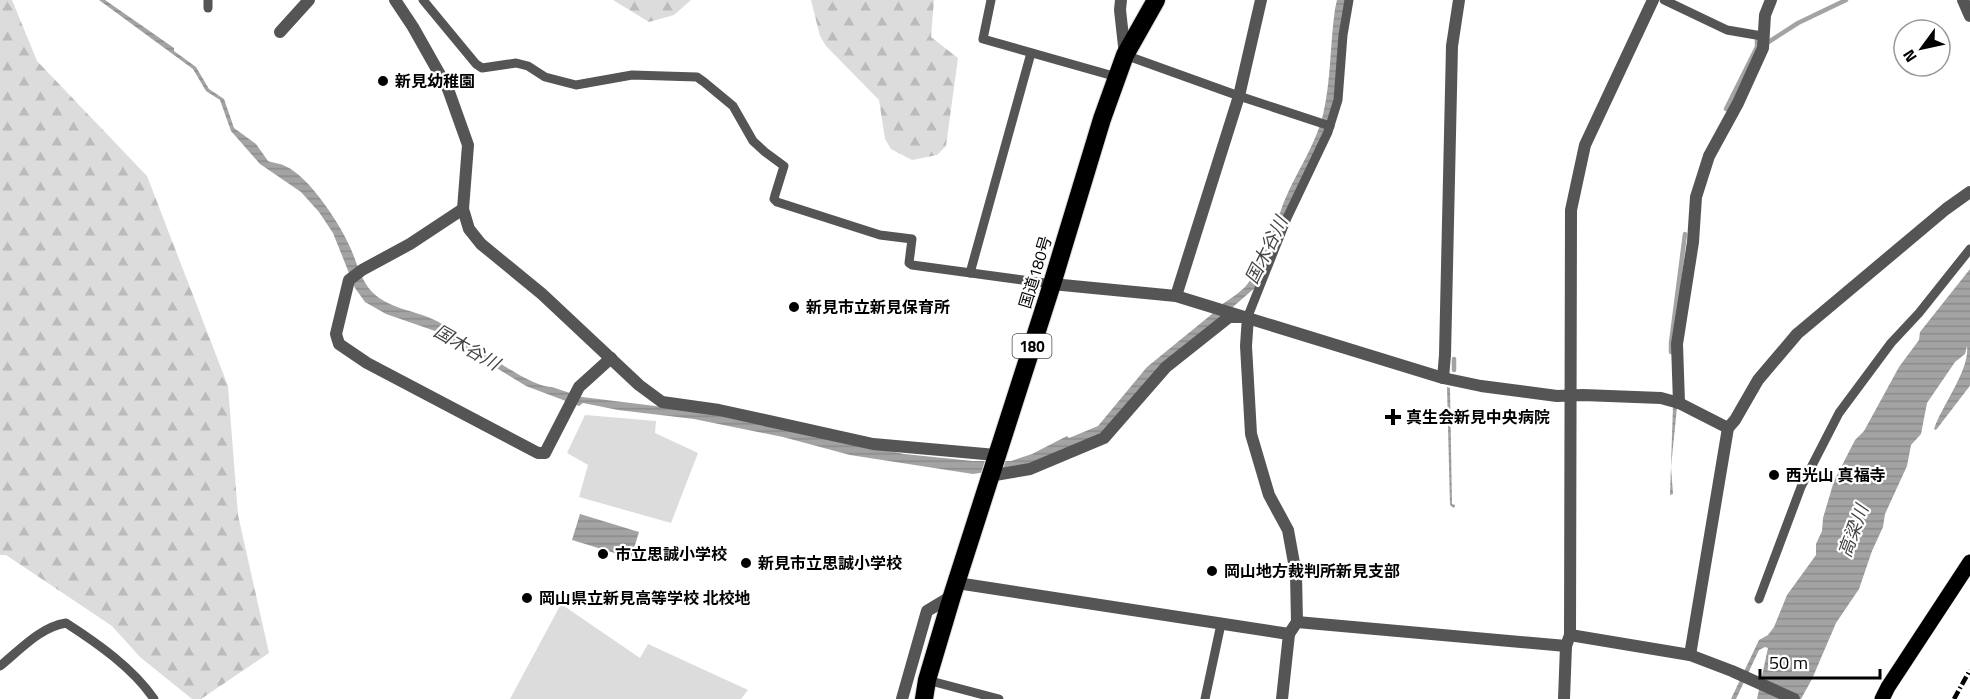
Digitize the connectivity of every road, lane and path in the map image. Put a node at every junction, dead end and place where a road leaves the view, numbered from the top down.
1 (309, 0) edge
2 (394, 0) edge
3 (423, 0) edge
4 (991, 0) edge
5 (1121, 0) edge
6 (1156, 0) edge
7 (1261, 0) edge
8 (1349, 0) edge
9 (1459, 0) edge
10 (1653, 0) edge
11 (1664, 0) edge
12 (1771, 0) edge
13 (1963, 0) edge
14 (1970, 16) edge
15 (280, 32) dead end
16 (1762, 36) junction
17 (1031, 53) junction
18 (1125, 55) junction
19 (1117, 77) junction
20 (1239, 96) junction
21 (1330, 126) junction
22 (1970, 192) edge
23 (463, 209) junction
24 (1970, 249) edge
25 (970, 273) junction
26 (1052, 284) junction
27 (1176, 296) junction
28 (1248, 316) junction
29 (611, 358) junction
30 (1443, 378) junction
31 (1572, 396) junction
32 (1679, 404) junction
33 (1728, 428) junction
34 (996, 455) junction
35 (989, 476) junction
36 (1970, 562) edge
37 (954, 589) junction
38 (1759, 599) dead end
39 (1297, 622) junction
40 (1221, 624) junction
41 (1289, 634) junction
42 (1568, 640) junction
43 (1690, 655) junction
44 (0, 666) edge
45 (927, 680) junction
46 (154, 699) edge
47 (902, 699) edge
48 (924, 699) edge
49 (999, 699) edge
50 (1205, 699) edge
51 (1282, 699) edge
52 (1564, 699) edge
53 (1794, 699) edge
54 (1882, 699) edge

1 - 15 street
2 - 23 street
3 - 25 lane
4 - 17 lane
5 - 18 street
6 - 18 highway, 国道180号 / 180
7 - 20 street
8 - 21 lane
9 - 30 street
10 - 31 street
11 - 16 lane
12 - 16 street
13 - 14 street
16 - 32 street
17 - 19 lane
17 - 25 lane
18 - 19 highway, 国道180号 / 180
18 - 20 lane
19 - 26 highway, 国道180号 / 180
20 - 21 lane
20 - 27 street
21 - 28 lane
22 - 33 street
23 - 29 street
23 - 29 street
24 - 38 lane
25 - 26 lane
26 - 27 street
26 - 34 highway, 国道180号 / 180
27 - 28 street
28 - 30 street
28 - 35 street
28 - 39 street
29 - 34 street
30 - 31 street
31 - 32 street
31 - 42 street
32 - 33 street
33 - 43 street
34 - 35 highway, 国道180号 / 180
35 - 37 highway, 国道180号 / 180
36 - 54 main road
37 - 40 street
37 - 45 highway, 国道180号 / 180
37 - 47 street
39 - 41 street
39 - 42 street
40 - 41 street
40 - 50 lane
41 - 51 street
42 - 43 street
42 - 52 street
43 - 53 street
44 - 46 lane
45 - 48 highway, 国道180号 / 180
45 - 49 lane

